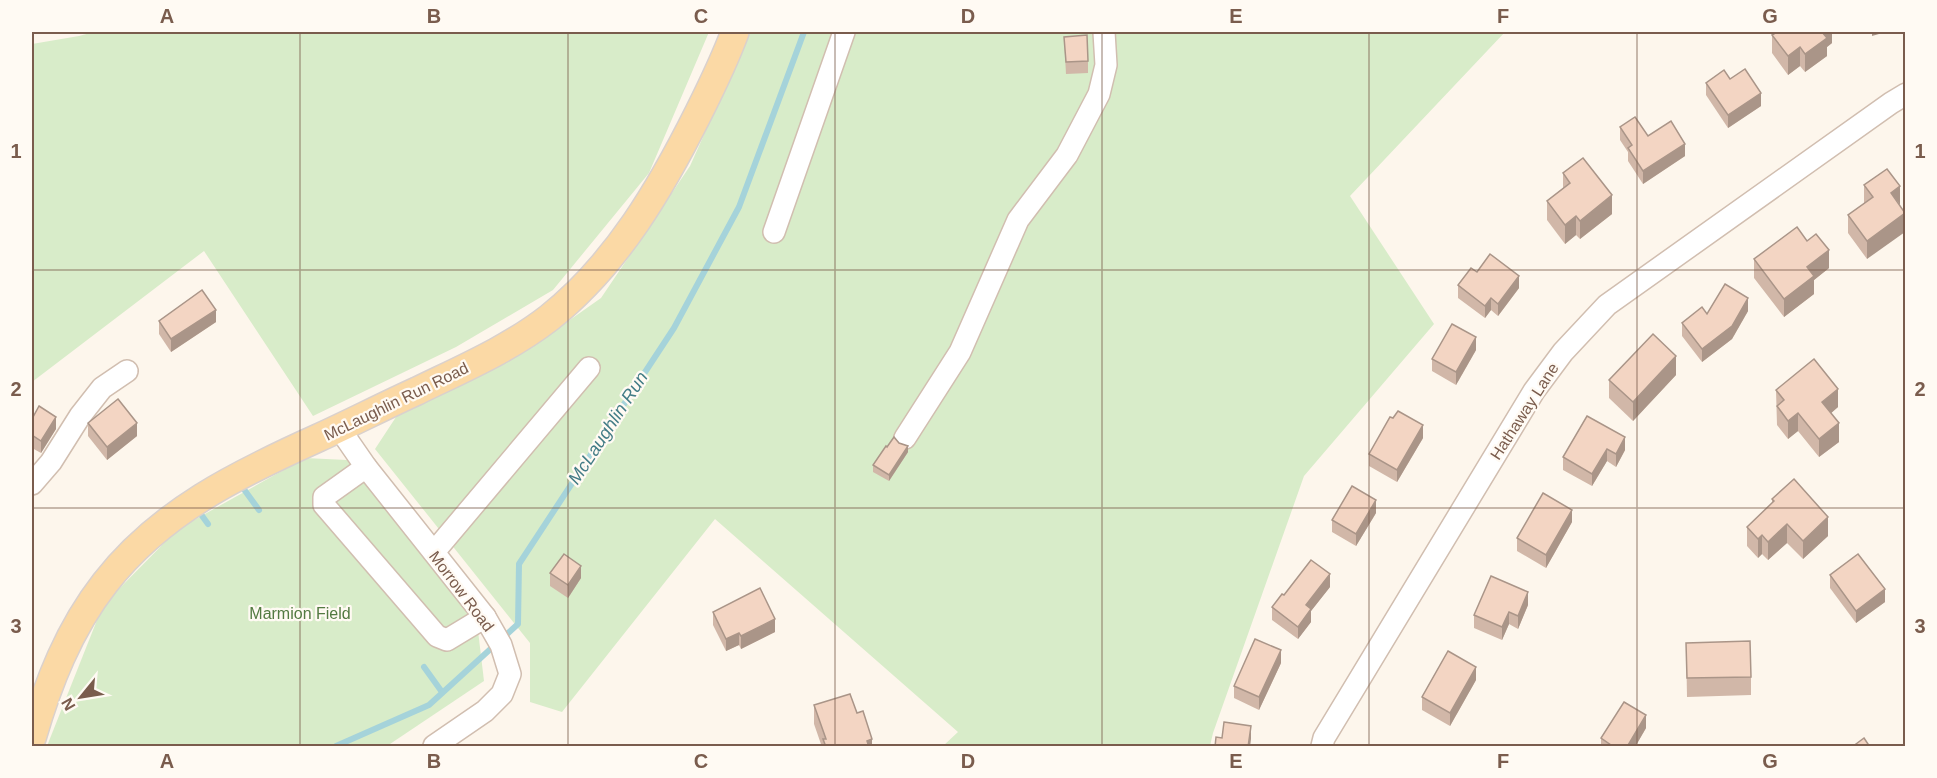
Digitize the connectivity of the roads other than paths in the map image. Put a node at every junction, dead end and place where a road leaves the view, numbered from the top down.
1 (735, 32) edge
2 (844, 32) edge
3 (1104, 32) edge
4 (1905, 94) edge
5 (774, 231) dead end
6 (589, 368) dead end
7 (127, 371) dead end
8 (339, 428) junction
9 (905, 438) dead end
10 (366, 467) junction
11 (32, 484) edge
12 (434, 552) junction
13 (489, 622) junction
14 (32, 738) edge
15 (434, 747) edge
16 (1322, 747) edge

1 - 8 main road, McLaughlin Run Road
2 - 5 street
3 - 9 street
4 - 16 street, Hathaway Lane
6 - 12 street
7 - 11 street
8 - 10 street, Morrow Road
8 - 14 main road, McLaughlin Run Road
10 - 12 street, Morrow Road
10 - 13 street
12 - 13 street, Morrow Road
13 - 15 street, Morrow Road

